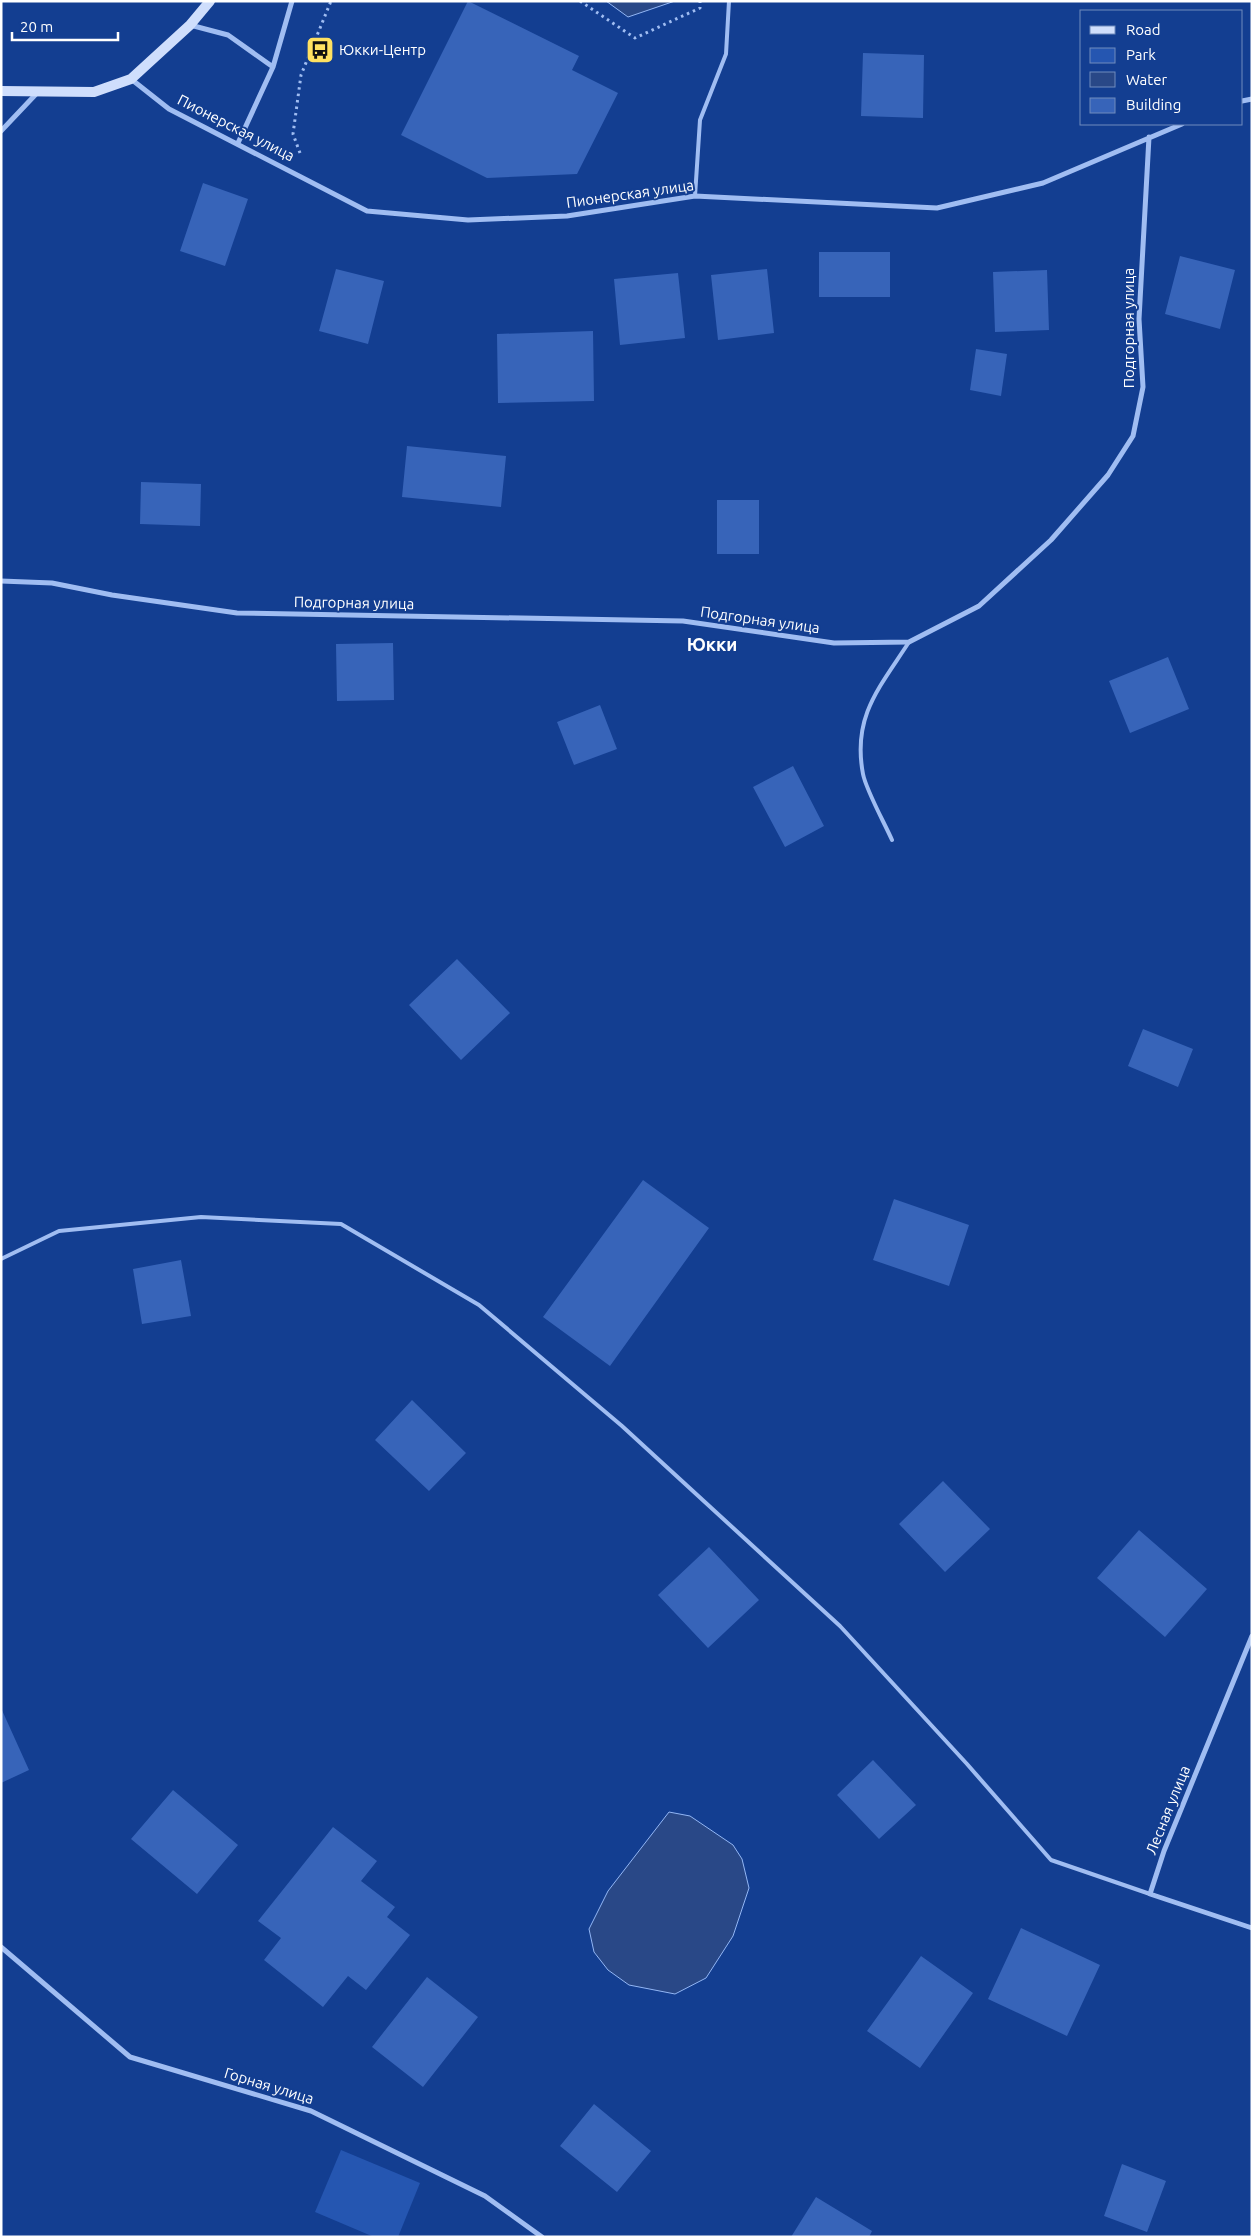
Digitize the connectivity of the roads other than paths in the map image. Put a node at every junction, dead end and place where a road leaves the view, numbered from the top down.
1 (210, 1) edge
2 (292, 1) edge
3 (728, 1) edge
4 (190, 25) junction
5 (273, 67) junction
6 (131, 80) junction
7 (1, 91) edge
8 (39, 91) junction
9 (1179, 125) edge
10 (1, 131) edge
11 (1149, 137) junction
12 (238, 143) junction
13 (695, 196) junction
14 (1, 581) edge
15 (909, 642) junction
16 (892, 840) dead end
17 (1, 1259) edge
18 (1252, 1636) edge
19 (1150, 1894) junction
20 (1252, 1928) edge
21 (1, 1947) edge
22 (542, 2237) edge

1 - 4 main road
2 - 5 street
3 - 13 lane
4 - 5 street
4 - 6 main road
5 - 12 street
6 - 8 main road
6 - 12 street, Пионерская улица
7 - 8 main road
8 - 10 street
9 - 11 street, Пионерская улица
11 - 13 street, Пионерская улица
11 - 15 street, Подгорная улица
12 - 13 street, Пионерская улица
14 - 15 street, Подгорная улица
15 - 16 lane
17 - 19 lane
18 - 19 street, Лесная улица
19 - 20 street
21 - 22 street, Горная улица

